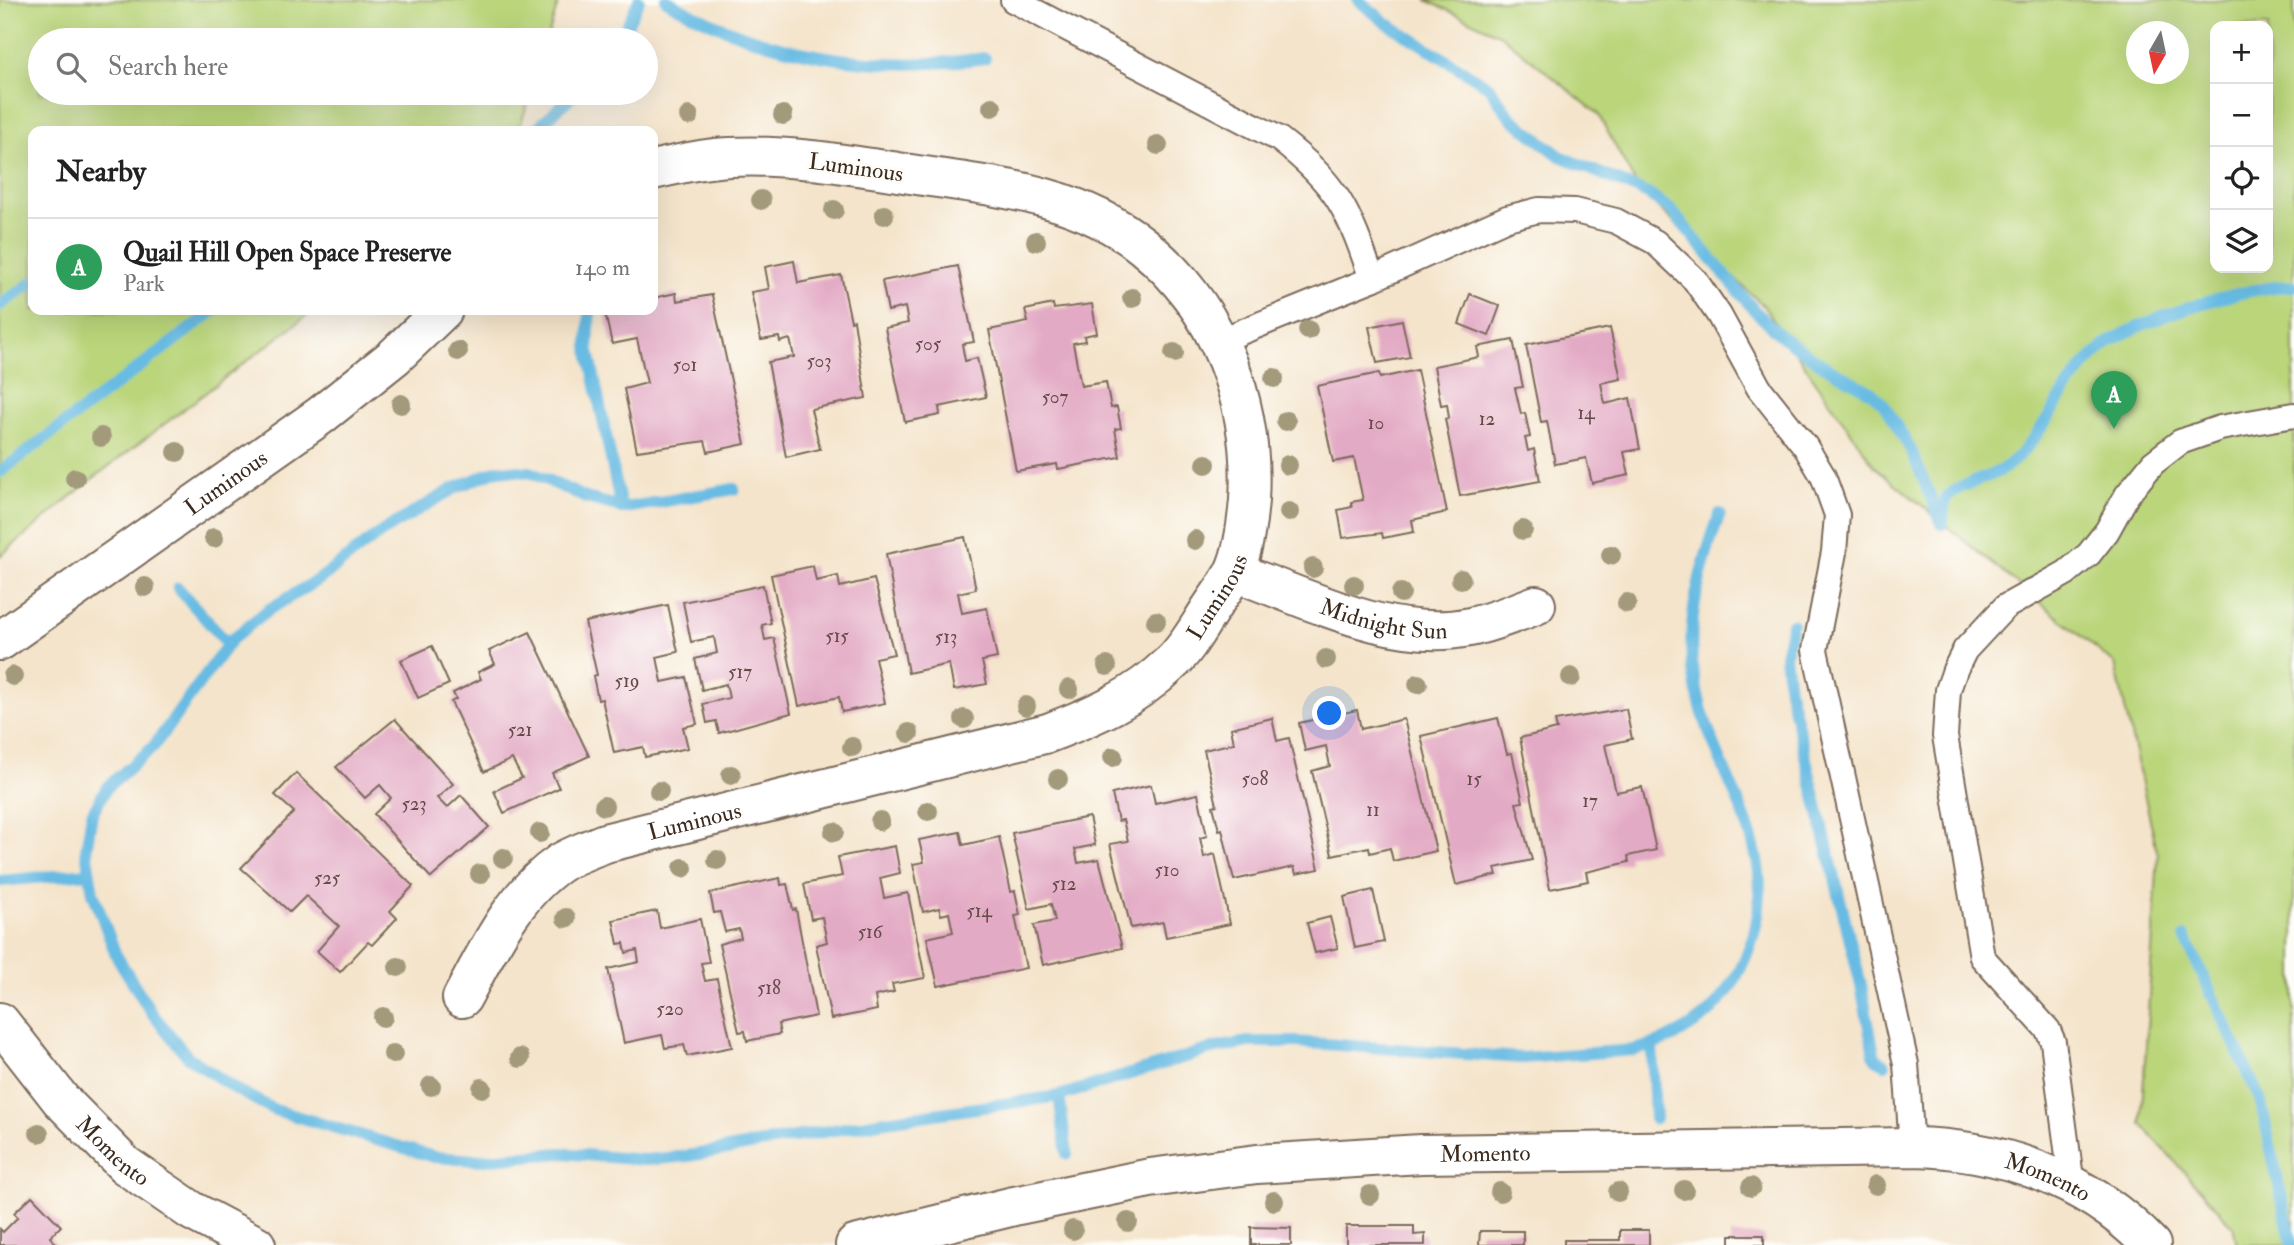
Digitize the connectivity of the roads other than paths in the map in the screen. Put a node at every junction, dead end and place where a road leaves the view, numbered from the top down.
1 (1013, 0) edge
2 (658, 169) edge
3 (1372, 279) junction
4 (438, 315) edge
5 (1219, 341) junction
6 (2294, 415) edge
7 (1234, 572) junction
8 (1536, 605) dead end
9 (0, 641) edge
10 (462, 998) dead end
11 (0, 1022) edge
12 (1912, 1147) junction
13 (2071, 1186) junction
14 (256, 1245) edge
15 (855, 1245) edge
16 (2151, 1245) edge

1 - 3 lane
2 - 5 street, Luminous
3 - 5 lane
3 - 12 lane
4 - 9 street, Luminous
5 - 7 street, Luminous
6 - 13 lane
7 - 8 street, Midnight Sun
7 - 10 street, Luminous
11 - 14 street, Momento
12 - 13 street, Momento
12 - 15 street, Momento
13 - 16 street, Momento

